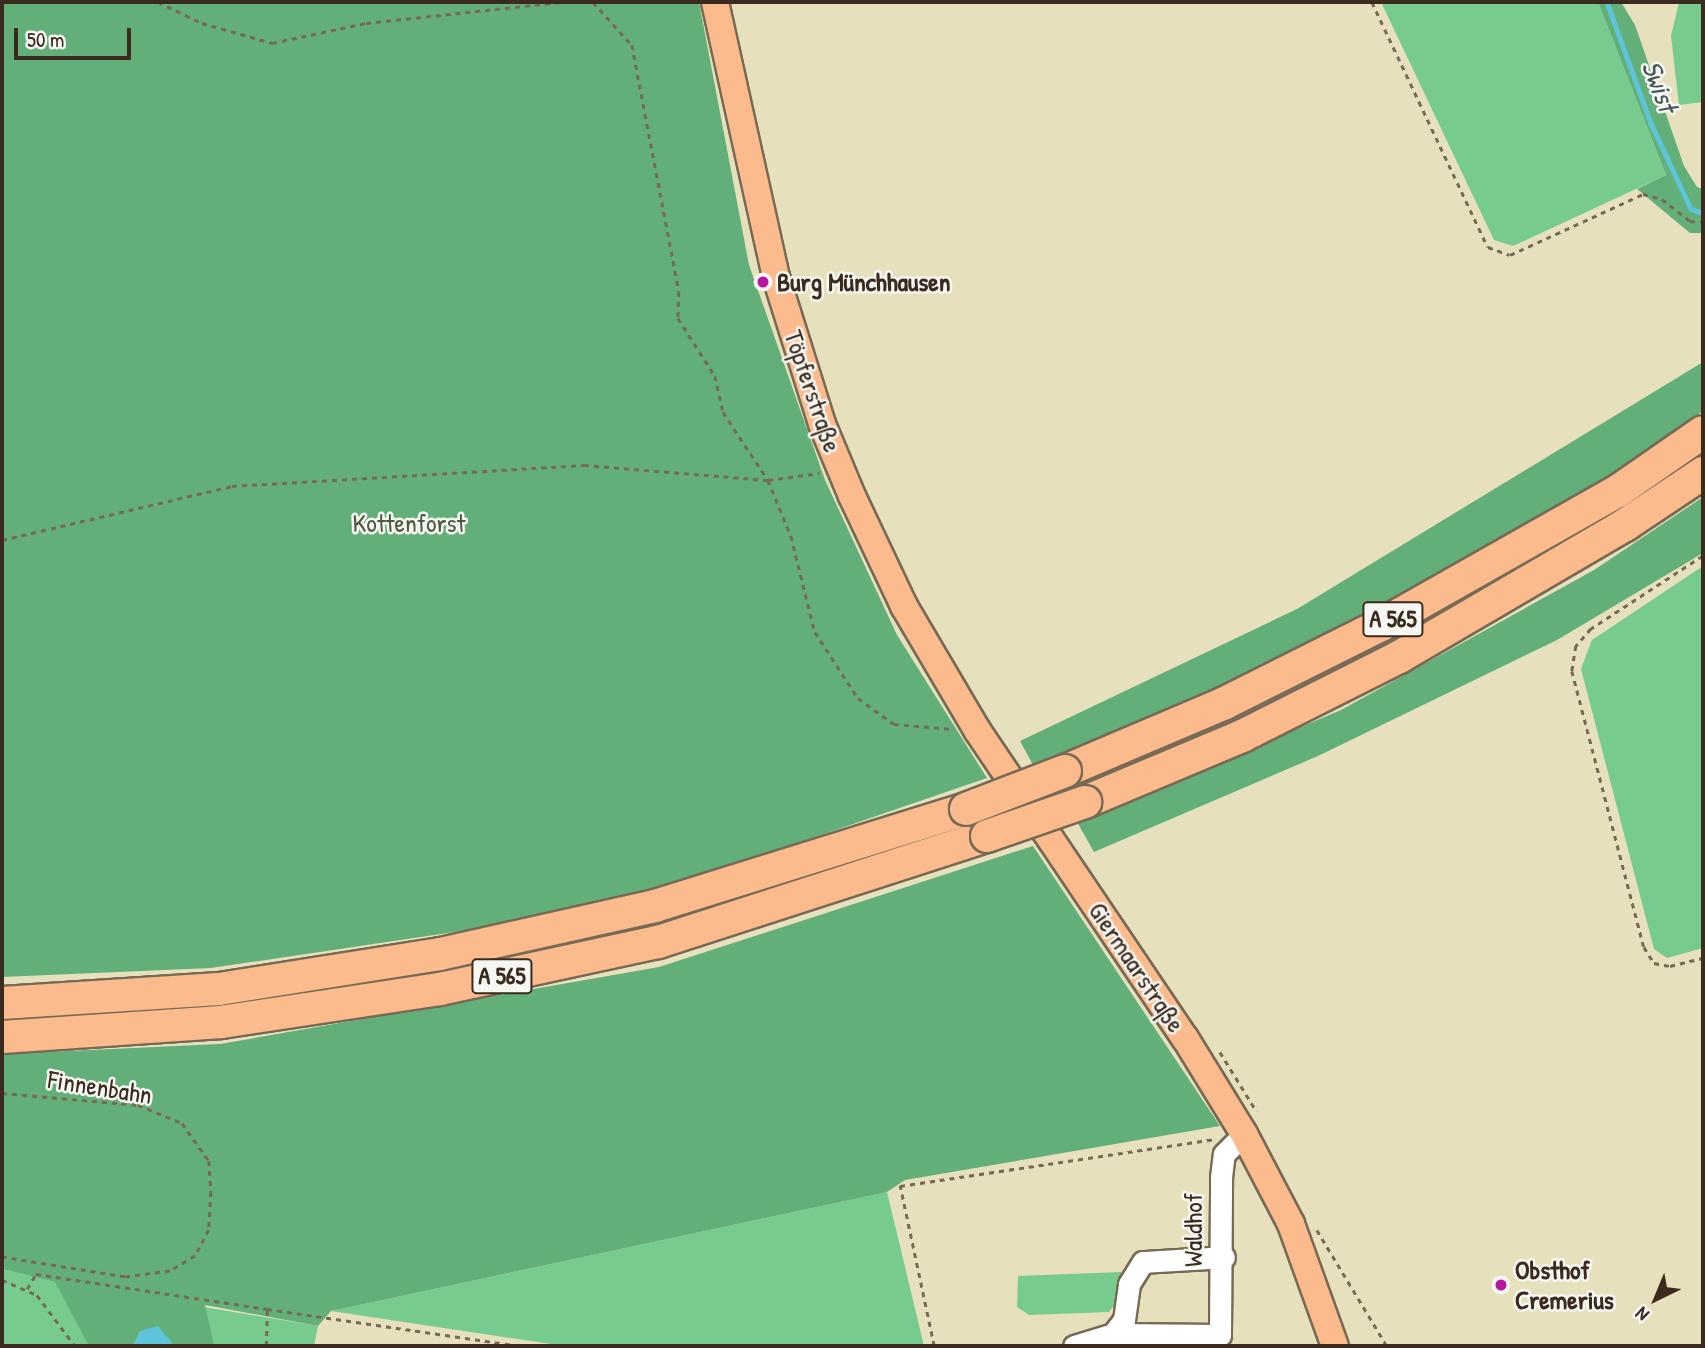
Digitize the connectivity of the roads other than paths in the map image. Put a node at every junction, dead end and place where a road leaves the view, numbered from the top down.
1 (715, 2) edge
2 (1703, 432) edge
3 (1703, 473) edge
4 (904, 606) joint
5 (2, 1003) edge
6 (2, 1037) edge
7 (1252, 1126) junction
8 (1223, 1258) junction
9 (1113, 1334) junction
10 (1074, 1346) edge
11 (1335, 1346) edge

1 - 4 main road, Töpferstraße
2 - 5 highway, A 565, bridge
3 - 6 highway, A 565, bridge
4 - 7 main road, Giermaarstraße
7 - 8 lane, Waldhof
7 - 11 main road, Giermaarstraße
8 - 9 lane
8 - 9 lane, Waldhof
9 - 10 lane

